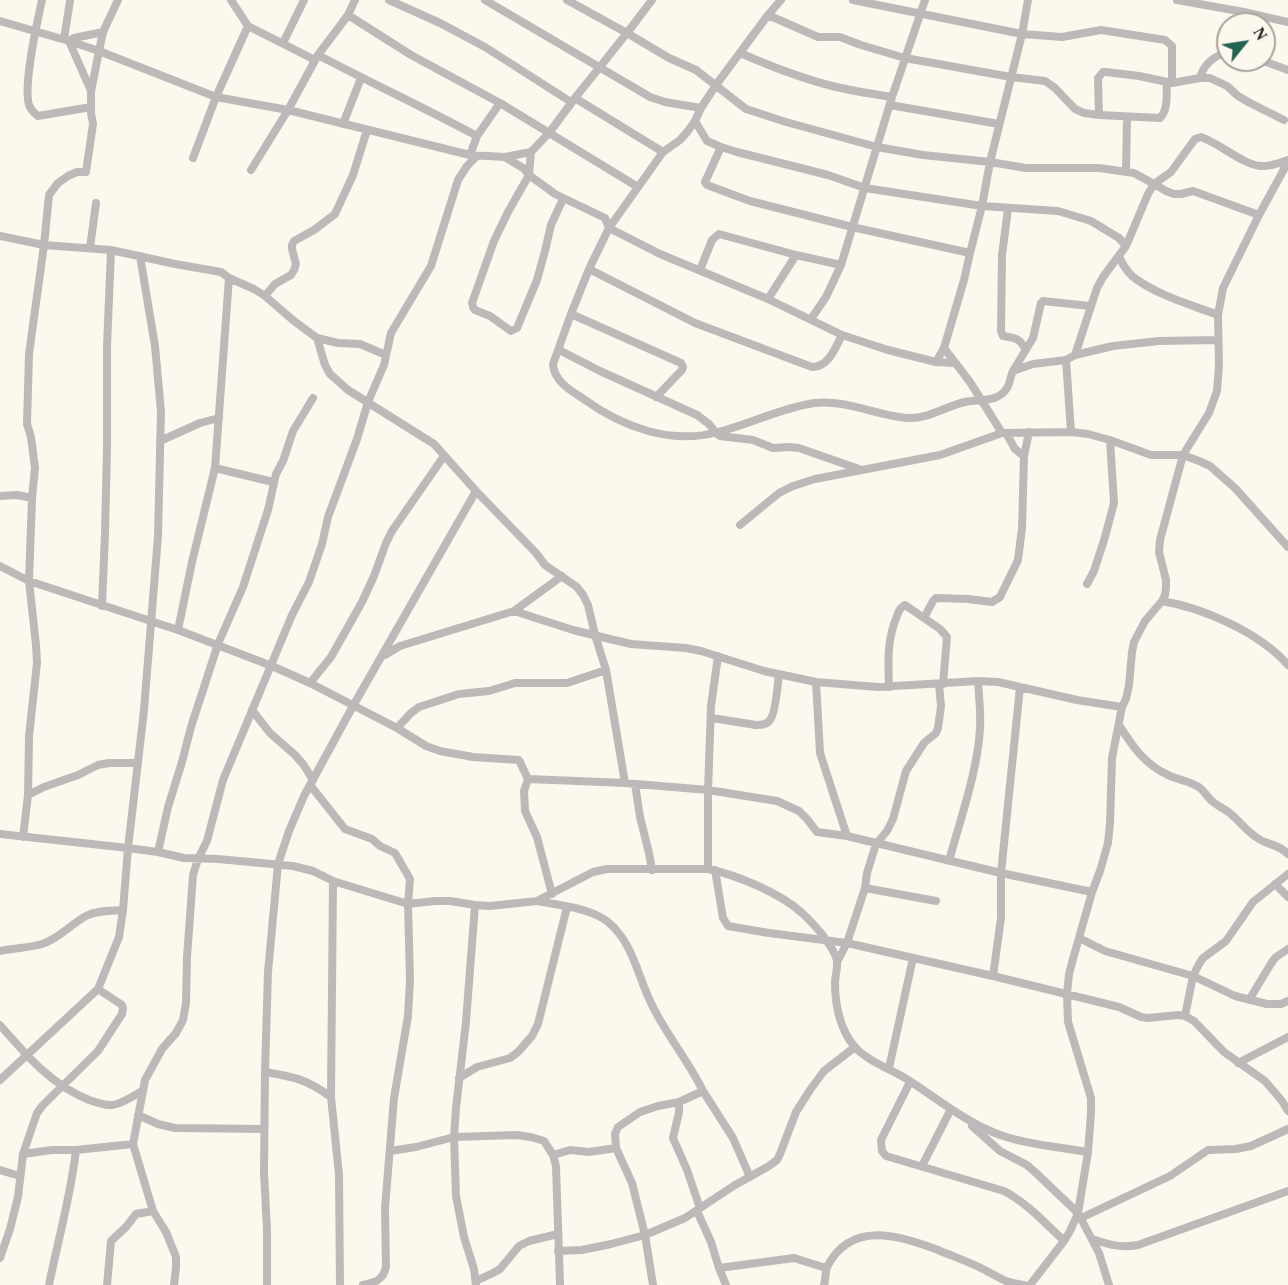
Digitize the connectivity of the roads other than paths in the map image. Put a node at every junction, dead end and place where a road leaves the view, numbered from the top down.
1 (42, 0) edge
2 (118, 0) edge
3 (304, 0) edge
4 (355, 0) edge
5 (390, 0) edge
6 (484, 0) edge
7 (567, 0) edge
8 (652, 0) edge
9 (781, 0) edge
10 (853, 0) edge
11 (925, 0) edge
12 (1028, 0) edge
13 (1177, 0) edge
14 (70, 1) edge
15 (235, 2) edge
16 (920, 13) junction
17 (348, 15) junction
18 (768, 15) junction
19 (0, 21) edge
20 (1288, 22) edge
21 (248, 26) junction
22 (36, 31) junction
23 (103, 32) junction
24 (627, 33) junction
25 (1022, 34) junction
26 (67, 40) junction
27 (283, 43) junction
28 (99, 51) junction
29 (740, 53) junction
30 (1216, 56) edge
31 (317, 57) junction
32 (905, 58) junction
33 (599, 67) junction
34 (1011, 77) junction
35 (361, 78) junction
36 (1200, 78) junction
37 (1169, 82) junction
38 (716, 85) junction
39 (92, 92) junction
40 (216, 97) junction
41 (573, 100) junction
42 (891, 101) junction
43 (500, 103) junction
44 (91, 106) junction
45 (701, 108) junction
46 (288, 110) junction
47 (1099, 115) junction
48 (1127, 117) junction
49 (1284, 120) dead end
50 (695, 121) junction
51 (343, 124) junction
52 (999, 124) junction
53 (368, 130) junction
54 (549, 133) junction
55 (477, 136) junction
56 (721, 147) junction
57 (877, 147) junction
58 (531, 152) junction
59 (663, 152) junction
60 (473, 155) junction
61 (505, 158) junction
62 (193, 159) dead end
63 (1288, 161) edge
64 (990, 162) junction
65 (251, 170) dead end
66 (1126, 171) junction
67 (529, 175) junction
68 (1154, 184) junction
69 (638, 187) junction
70 (865, 188) junction
71 (563, 199) junction
72 (96, 204) dead end
73 (982, 206) junction
74 (1008, 209) junction
75 (1259, 215) junction
76 (852, 227) junction
77 (609, 228) junction
78 (0, 236) edge
79 (44, 245) junction
80 (1126, 246) junction
81 (90, 248) junction
82 (111, 250) junction
83 (970, 253) junction
84 (796, 255) junction
85 (140, 256) junction
86 (1119, 256) junction
87 (841, 265) junction
88 (589, 269) junction
89 (700, 270) junction
90 (229, 278) junction
91 (266, 296) junction
92 (768, 299) junction
93 (1090, 306) junction
94 (571, 314) junction
95 (1218, 315) junction
96 (811, 319) junction
97 (842, 335) junction
98 (317, 338) junction
99 (1218, 340) junction
100 (944, 348) junction
101 (1025, 349) junction
102 (559, 350) junction
103 (386, 355) junction
104 (1075, 355) junction
105 (1066, 360) junction
106 (936, 362) junction
107 (955, 363) junction
108 (1013, 371) junction
109 (656, 397) junction
110 (313, 398) dead end
111 (982, 401) junction
112 (368, 402) junction
113 (219, 418) junction
114 (1029, 432) junction
115 (1071, 432) junction
116 (716, 433) junction
117 (1004, 433) junction
118 (1110, 440) junction
119 (160, 441) junction
120 (1183, 455) junction
121 (444, 456) junction
122 (1024, 456) junction
123 (215, 468) junction
124 (861, 470) junction
125 (273, 482) junction
126 (476, 490) junction
127 (0, 496) edge
128 (32, 498) junction
129 (740, 525) dead end
130 (1288, 547) edge
131 (545, 565) junction
132 (1, 569) edge
133 (562, 576) junction
134 (29, 582) junction
135 (1087, 584) dead end
136 (548, 586) junction
137 (1162, 601) junction
138 (102, 606) junction
139 (514, 611) junction
140 (924, 618) junction
141 (151, 620) junction
142 (178, 630) junction
143 (594, 635) junction
144 (218, 644) junction
145 (718, 656) junction
146 (380, 660) junction
147 (1288, 665) edge
148 (272, 666) junction
149 (606, 670) junction
150 (779, 674) junction
151 (978, 681) junction
152 (816, 682) junction
153 (310, 683) junction
154 (941, 684) junction
155 (890, 687) junction
156 (1020, 687) junction
157 (352, 706) junction
158 (1122, 707) junction
159 (252, 710) junction
160 (712, 718) junction
161 (1119, 724) junction
162 (397, 728) junction
163 (138, 763) junction
164 (528, 778) junction
165 (312, 782) junction
166 (625, 783) junction
167 (636, 784) junction
168 (708, 790) junction
169 (28, 795) junction
170 (887, 831) junction
171 (0, 834) edge
172 (847, 836) junction
173 (23, 837) junction
174 (207, 841) junction
175 (876, 844) junction
176 (128, 848) junction
177 (892, 848) junction
178 (158, 852) junction
179 (1288, 854) edge
180 (184, 858) junction
181 (198, 859) junction
182 (218, 859) junction
183 (949, 861) junction
184 (278, 864) junction
185 (652, 870) junction
186 (711, 870) junction
187 (1001, 873) junction
188 (194, 874) junction
189 (1288, 874) edge
190 (333, 881) junction
191 (1275, 884) junction
192 (865, 888) junction
193 (1092, 892) junction
194 (552, 894) junction
195 (1288, 897) edge
196 (537, 900) junction
197 (936, 901) dead end
198 (408, 904) junction
199 (475, 905) junction
200 (567, 907) junction
201 (123, 910) junction
202 (1080, 938) junction
203 (826, 939) junction
204 (847, 943) junction
205 (1288, 949) edge
206 (0, 951) edge
207 (913, 958) junction
208 (837, 962) junction
209 (993, 976) junction
210 (1193, 976) junction
211 (99, 989) junction
212 (1067, 994) junction
213 (1249, 1000) junction
214 (1288, 1001) edge
215 (1185, 1016) junction
216 (0, 1025) edge
217 (1288, 1037) edge
218 (855, 1047) junction
219 (26, 1055) junction
220 (1238, 1063) junction
221 (889, 1068) junction
222 (265, 1072) junction
223 (459, 1078) junction
224 (0, 1080) edge
225 (910, 1082) junction
226 (61, 1087) junction
227 (142, 1091) junction
228 (703, 1091) junction
229 (331, 1097) junction
230 (679, 1102) junction
231 (951, 1109) junction
232 (1288, 1111) edge
233 (138, 1115) junction
234 (965, 1119) junction
235 (264, 1129) junction
236 (1288, 1129) edge
237 (454, 1137) junction
238 (133, 1144) junction
239 (616, 1148) junction
240 (76, 1150) junction
241 (390, 1151) junction
242 (1088, 1152) junction
243 (23, 1154) junction
244 (554, 1155) junction
245 (922, 1166) junction
246 (0, 1170) edge
247 (20, 1176) junction
248 (750, 1177) junction
249 (1288, 1191) edge
250 (698, 1210) junction
251 (153, 1211) junction
252 (1079, 1215) junction
253 (558, 1234) junction
254 (645, 1235) junction
255 (1092, 1239) junction
256 (1064, 1241) junction
257 (558, 1251) junction
258 (0, 1258) edge
259 (718, 1268) junction
260 (826, 1269) junction
261 (476, 1283) edge
262 (1008, 1283) edge
263 (49, 1285) edge
264 (107, 1285) edge
265 (174, 1285) edge
266 (267, 1285) edge
267 (340, 1285) edge
268 (363, 1285) edge
269 (560, 1285) edge
270 (653, 1285) edge
271 (726, 1285) edge
272 (824, 1285) edge
273 (1024, 1285) edge
274 (1030, 1285) edge
275 (1110, 1285) edge

1 - 22 street
2 - 23 street
3 - 27 street
4 - 17 street
5 - 41 street
6 - 33 street
7 - 24 street
8 - 24 street
9 - 18 street
10 - 16 street
11 - 16 street
12 - 25 street
13 - 20 street
14 - 26 street
15 - 21 street
16 - 25 street
16 - 32 street
17 - 31 street
17 - 43 street
18 - 29 street
18 - 32 street
19 - 22 street
21 - 27 street
21 - 40 street
22 - 26 street
22 - 44 street
23 - 26 street
23 - 28 street
24 - 33 street
24 - 38 street
25 - 34 street
25 - 37 street
26 - 28 street
26 - 39 street
27 - 31 street
28 - 39 street
28 - 40 street
29 - 38 street
29 - 42 street
30 - 36 street
31 - 35 street
31 - 46 street
32 - 34 street
32 - 42 street
33 - 41 street
33 - 45 street
34 - 47 street
34 - 52 street
35 - 51 street
35 - 55 street
36 - 37 street
36 - 49 street
37 - 47 street
37 - 48 street
38 - 45 street
38 - 57 street
39 - 44 street
40 - 46 street
40 - 62 street
41 - 54 street
41 - 59 street
42 - 52 street
42 - 57 street
43 - 54 street
43 - 55 street
44 - 79 street
45 - 50 street
46 - 51 street
46 - 65 street
47 - 48 street
48 - 66 street
50 - 56 street
50 - 59 street
51 - 53 street
52 - 64 street
53 - 60 street
53 - 91 street
54 - 58 street
54 - 69 street
55 - 60 street
56 - 70 street
56 - 76 street
57 - 64 street
57 - 70 street
58 - 61 street
58 - 67 street
59 - 69 street
60 - 61 street
60 - 103 street
61 - 67 street
63 - 68 street
63 - 75 street
64 - 66 street
64 - 73 street
66 - 68 street
67 - 71 street
67 - 71 street
68 - 75 street
68 - 80 street
69 - 77 street
70 - 73 street
70 - 76 street
71 - 77 street
72 - 81 street
73 - 74 street
73 - 83 street
74 - 80 street
74 - 101 street
75 - 95 street
76 - 83 street
76 - 87 street
77 - 88 street
77 - 89 street
78 - 79 street
79 - 81 street
79 - 128 street
80 - 86 street
81 - 82 street
82 - 85 street
82 - 138 street
83 - 100 street
84 - 87 street
84 - 89 street
84 - 92 street
85 - 90 street
85 - 119 street
86 - 93 street
86 - 95 street
87 - 96 street
88 - 94 street
88 - 97 street
89 - 92 street
90 - 91 street
90 - 113 street
91 - 98 street
92 - 96 street
93 - 101 street
93 - 104 street
94 - 102 street
94 - 109 street
95 - 99 street
96 - 97 street
97 - 106 street
98 - 103 street
98 - 112 street
99 - 104 street
99 - 120 street
100 - 106 street
100 - 107 street
101 - 108 street
102 - 109 street
102 - 116 street
103 - 112 street
104 - 105 street
105 - 108 street
105 - 115 street
106 - 107 street
107 - 111 street
108 - 111 street
109 - 116 street
110 - 125 street
111 - 116 street
111 - 117 street
112 - 121 street
112 - 148 street
113 - 119 street
113 - 123 street
114 - 115 street
114 - 117 street
114 - 122 street
115 - 118 street
116 - 124 street
117 - 122 street
117 - 124 street
118 - 120 street
118 - 135 street
119 - 141 street
120 - 130 street
120 - 137 street
121 - 126 street
121 - 153 street
122 - 140 street
123 - 125 street
123 - 142 street
124 - 129 street
125 - 144 street
126 - 131 street
126 - 146 street
127 - 128 street
128 - 134 street
131 - 133 street
131 - 136 street
132 - 134 street
133 - 136 street
133 - 143 street
134 - 138 street
134 - 169 street
136 - 139 street
137 - 147 street
137 - 158 street
138 - 141 street
139 - 143 street
139 - 146 street
140 - 154 street
140 - 155 street
141 - 142 street
141 - 163 street
142 - 144 street
143 - 145 street
143 - 149 street
144 - 148 street
144 - 178 street
145 - 150 street
145 - 160 street
146 - 157 street
148 - 153 street
148 - 159 street
149 - 162 street
149 - 166 street
150 - 152 street
150 - 160 street
151 - 154 street
151 - 156 street
151 - 183 street
152 - 155 street
152 - 172 street
153 - 157 street
154 - 155 street
154 - 170 street
156 - 158 street
156 - 187 street
157 - 162 street
157 - 165 street
158 - 161 street
159 - 165 street
159 - 174 street
160 - 168 street
161 - 179 street
161 - 193 street
162 - 164 street
163 - 169 street
163 - 176 street
164 - 166 street
164 - 194 street
165 - 184 street
165 - 198 street
166 - 167 street
167 - 168 street
167 - 185 street
168 - 172 street
168 - 186 street
169 - 173 street
170 - 175 street
170 - 177 street
171 - 173 street
172 - 175 street
173 - 176 street
174 - 181 street
174 - 182 street
175 - 177 street
175 - 192 street
176 - 178 street
176 - 201 street
177 - 183 street
178 - 180 street
180 - 181 street
180 - 188 street
181 - 182 street
181 - 188 street
182 - 184 street
183 - 187 street
184 - 190 street
184 - 222 street
185 - 186 street
185 - 194 street
186 - 203 street
186 - 203 street
187 - 193 street
187 - 209 street
188 - 227 street
189 - 191 street
190 - 198 street
190 - 229 street
191 - 195 street
191 - 210 street
192 - 197 street
192 - 204 street
193 - 202 street
194 - 196 street
196 - 199 street
196 - 200 street
198 - 199 street
198 - 241 street
199 - 223 street
200 - 223 street
200 - 228 street
201 - 206 street
201 - 211 street
202 - 210 street
202 - 212 street
203 - 204 street
203 - 208 street
204 - 207 street
204 - 208 street
205 - 213 street
207 - 209 street
207 - 221 street
208 - 218 street
209 - 212 street
210 - 213 street
210 - 215 street
211 - 219 street
211 - 226 street
212 - 215 street
212 - 242 street
213 - 214 street
215 - 220 street
216 - 219 street
217 - 220 street
218 - 221 street
218 - 248 street
219 - 224 street
219 - 226 street
220 - 232 street
221 - 225 street
222 - 229 street
222 - 235 street
223 - 237 street
225 - 231 street
225 - 245 street
226 - 227 street
226 - 243 street
227 - 233 street
228 - 230 street
228 - 248 street
229 - 267 street
230 - 239 street
230 - 250 street
231 - 234 street
231 - 245 street
233 - 235 street
233 - 238 street
234 - 242 street
234 - 252 street
235 - 266 street
236 - 252 street
237 - 241 street
237 - 244 street
237 - 261 street
238 - 240 street
238 - 251 street
239 - 244 street
239 - 254 street
240 - 243 street
240 - 263 street
241 - 268 street
242 - 252 street
243 - 247 street
244 - 253 street
245 - 256 street
246 - 247 street
247 - 258 street
248 - 250 street
249 - 255 street
250 - 254 street
250 - 259 street
251 - 264 street
251 - 265 street
252 - 255 street
252 - 256 street
253 - 257 street
253 - 261 street
254 - 257 street
254 - 270 street
255 - 275 street
256 - 274 street
257 - 269 street
259 - 260 street
259 - 271 street
260 - 262 street
260 - 272 street
262 - 273 street

